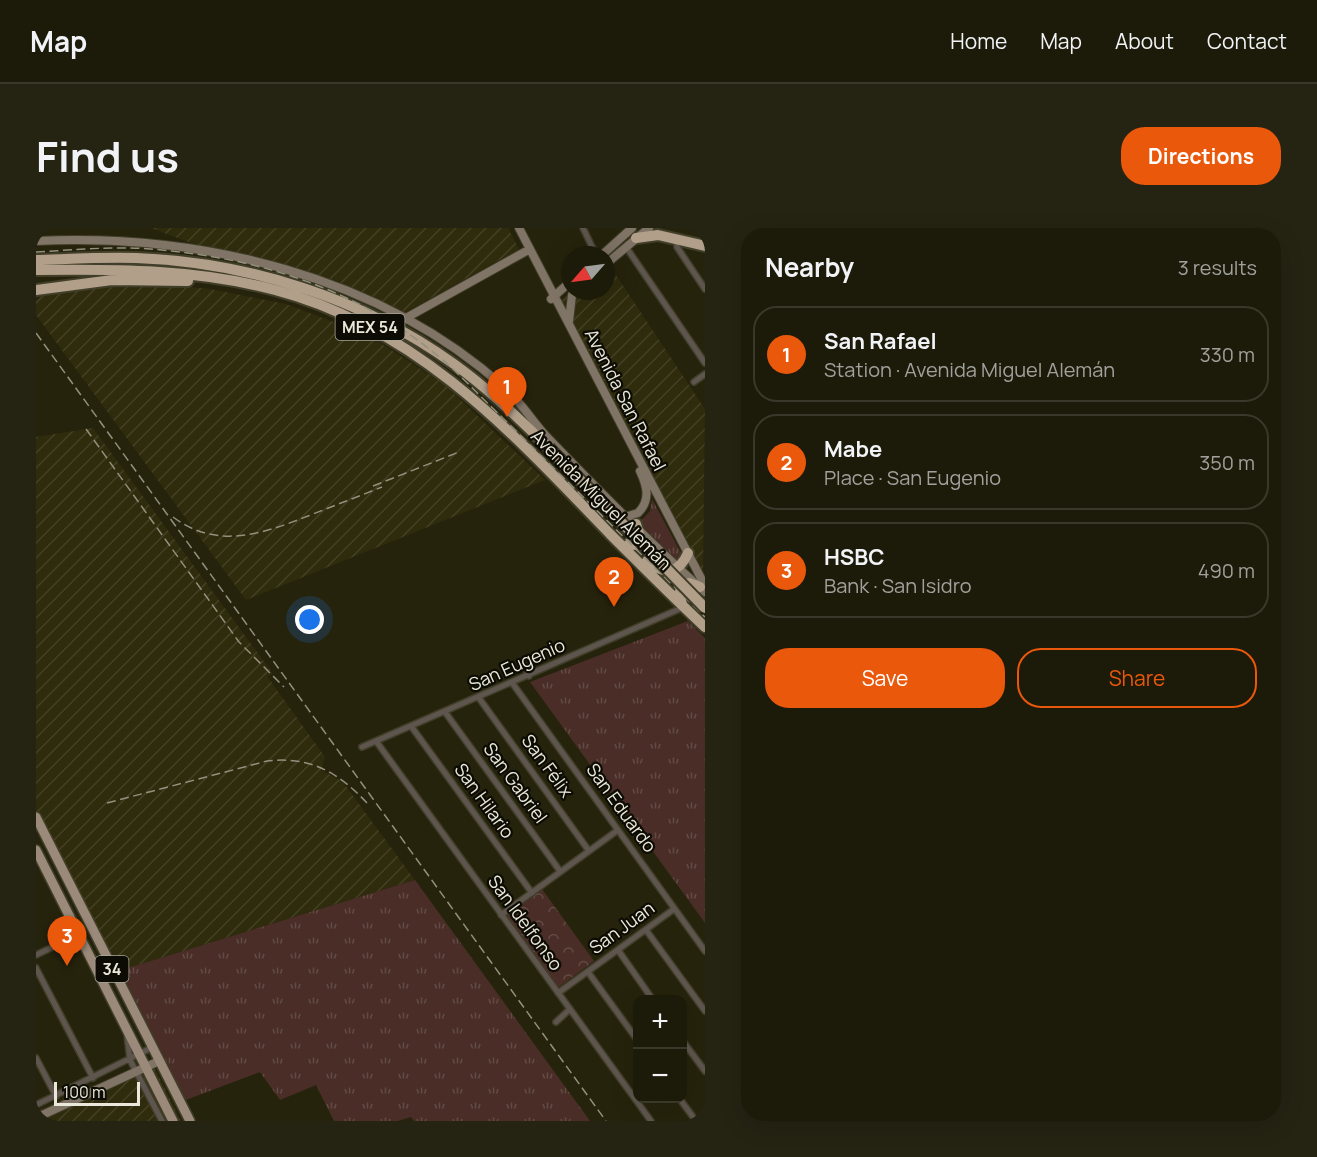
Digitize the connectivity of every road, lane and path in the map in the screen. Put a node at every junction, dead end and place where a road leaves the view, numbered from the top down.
1 (515, 228) edge
2 (519, 228) edge
3 (583, 228) edge
4 (649, 228) edge
5 (670, 228) edge
6 (634, 233) edge
7 (682, 240) junction
8 (705, 240) edge
9 (36, 241) edge
10 (592, 246) edge
11 (615, 246) edge
12 (705, 246) edge
13 (626, 247) junction
14 (528, 250) junction
15 (682, 254) junction
16 (615, 256) edge
17 (36, 260) edge
18 (36, 270) edge
19 (546, 280) junction
20 (231, 281) junction
21 (561, 284) edge
22 (705, 289) edge
23 (36, 290) edge
24 (561, 290) edge
25 (552, 297) junction
26 (567, 300) edge
27 (573, 300) edge
28 (558, 308) junction
29 (406, 318) junction
30 (570, 326) junction
31 (705, 363) edge
32 (705, 374) edge
33 (694, 382) dead end
34 (515, 415) junction
35 (547, 436) junction
36 (559, 479) junction
37 (628, 516) junction
38 (636, 524) junction
39 (629, 544) junction
40 (688, 553) junction
41 (679, 567) junction
42 (703, 588) edge
43 (684, 607) junction
44 (705, 608) edge
45 (705, 627) edge
46 (524, 666) dead end
47 (529, 676) junction
48 (513, 684) junction
49 (479, 698) junction
50 (445, 712) junction
51 (411, 726) junction
52 (376, 741) junction
53 (362, 747) dead end
54 (36, 817) edge
55 (618, 830) junction
56 (36, 850) edge
57 (590, 850) junction
58 (561, 871) junction
59 (532, 893) junction
60 (674, 909) junction
61 (501, 915) junction
62 (646, 930) junction
63 (78, 935) junction
64 (618, 950) junction
65 (705, 951) edge
66 (36, 955) edge
67 (36, 968) edge
68 (588, 972) junction
69 (558, 993) junction
70 (651, 995) edge
71 (570, 1009) junction
72 (705, 1011) edge
73 (556, 1022) dead end
74 (125, 1025) junction
75 (633, 1034) edge
76 (153, 1047) junction
77 (687, 1047) edge
78 (140, 1054) junction
79 (36, 1058) edge
80 (130, 1059) junction
81 (159, 1061) junction
82 (146, 1067) junction
83 (705, 1071) edge
84 (138, 1074) junction
85 (93, 1078) junction
86 (153, 1082) junction
87 (71, 1089) junction
88 (56, 1096) junction
89 (76, 1100) junction
90 (683, 1103) edge
91 (36, 1105) edge
92 (36, 1119) edge
93 (162, 1121) edge
94 (173, 1121) edge
95 (190, 1121) edge
96 (651, 1121) edge
97 (696, 1121) edge

1 - 14 street, Avenida San Rafael
2 - 14 street, Avenida San Rafael
3 - 10 street
4 - 6 street
5 - 7 highway
6 - 7 highway
6 - 11 street
6 - 13 street
7 - 8 highway
7 - 12 highway
7 - 15 street
7 - 15 street
9 - 29 street, Avenida Miguel Alemán
13 - 16 street
13 - 31 street
14 - 19 street, Avenida San Rafael
14 - 25 street, Avenida San Rafael
14 - 29 street
15 - 22 street
17 - 34 highway, Avenida Miguel Alemán / MEX 54
18 - 20 highway, Avenida Miguel Alemán / MEX 54
19 - 21 street
19 - 25 street, Avenida San Rafael
20 - 23 highway
20 - 36 highway, Avenida Miguel Alemán / MEX 54
24 - 25 street
25 - 28 street, Avenida San Rafael
26 - 28 street
27 - 30 street
28 - 30 street, Avenida San Rafael
28 - 37 street, Avenida San Rafael
29 - 35 street, Avenida Miguel Alemán
30 - 40 street, Avenida San Rafael
32 - 33 street
34 - 35 highway
34 - 44 highway, Avenida Miguel Alemán / MEX 54, bridge
35 - 37 street, Avenida Miguel Alemán
36 - 39 highway
36 - 43 highway, Avenida Miguel Alemán / MEX 54
37 - 38 street, Avenida Miguel Alemán
38 - 39 highway
38 - 41 street, Avenida Miguel Alemán
39 - 41 highway
40 - 41 highway
40 - 42 street, Avenida San Rafael
41 - 42 street, Avenida Miguel Alemán
42 - 43 highway
43 - 45 highway, Avenida Miguel Alemán / MEX 54
43 - 47 street, San Eugenio
46 - 47 street
47 - 48 street, San Eugenio
48 - 49 street, San Eugenio
48 - 55 street, San Eduardo
49 - 50 street, San Eugenio
49 - 57 street, San Félix
50 - 51 street, San Eugenio
50 - 58 street, San Gabriel
51 - 52 street, San Eugenio
51 - 59 street, San Hilario
52 - 53 street, San Eugenio
52 - 61 street, San Idelfonso
54 - 76 main road, 34
55 - 57 street
55 - 60 street, San Eduardo
56 - 63 main road, 34
57 - 58 street
58 - 59 street
59 - 61 street
60 - 62 street, San Juan
60 - 65 street, San Eduardo
61 - 69 street, San Idelfonso
62 - 64 street, San Juan
62 - 72 street
63 - 66 street
63 - 74 main road, 34
64 - 68 street, San Juan
64 - 70 street
67 - 85 street
68 - 69 street, San Juan
68 - 75 street
69 - 71 street, San Idelfonso
71 - 73 street
71 - 96 street, San Idelfonso
74 - 78 main road, 34
74 - 80 street
76 - 78 street
76 - 81 main road, 34
77 - 83 street
78 - 80 street
78 - 82 main road, 34
79 - 88 street
80 - 84 street
80 - 85 street
81 - 82 street
81 - 95 main road, 34
82 - 84 street
82 - 86 main road, 34
84 - 86 main road
84 - 89 street
84 - 93 street
85 - 87 street
86 - 94 main road, 34
87 - 88 street
87 - 89 street
88 - 91 street
89 - 92 street
90 - 97 street

